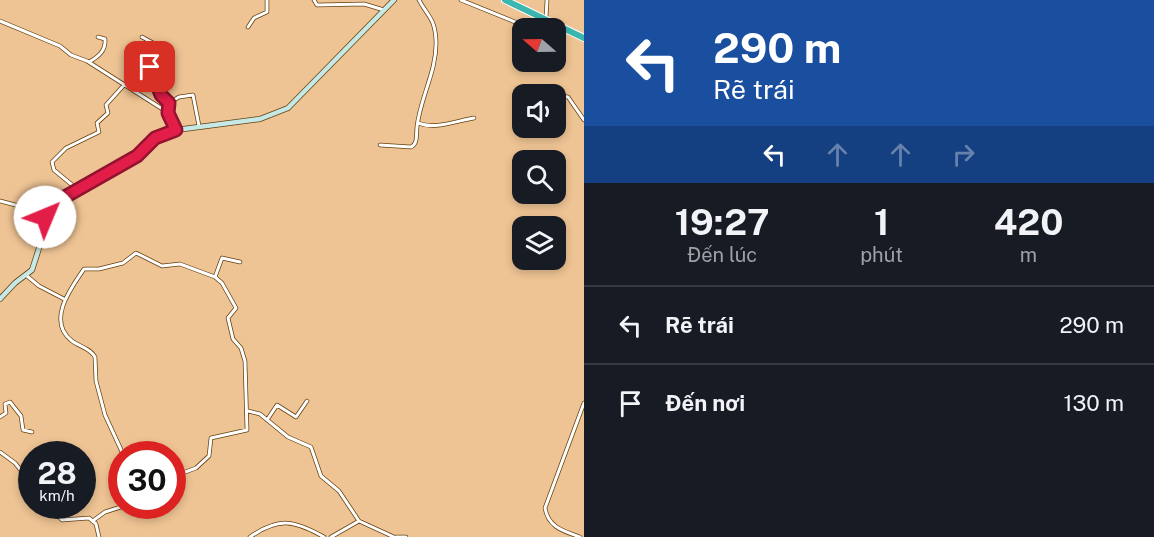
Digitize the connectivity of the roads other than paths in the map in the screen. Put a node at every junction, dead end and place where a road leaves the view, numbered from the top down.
1 (267, 0) edge
2 (314, 0) edge
3 (394, 0) edge
4 (419, 0) edge
5 (461, 0) edge
6 (505, 0) edge
7 (547, 0) edge
8 (384, 10) junction
9 (542, 18) edge
10 (546, 18) edge
11 (0, 21) edge
12 (512, 21) edge
13 (248, 27) dead end
14 (566, 29) edge
15 (98, 37) dead end
16 (142, 37) dead end
17 (584, 38) edge
18 (89, 62) junction
19 (124, 85) junction
20 (566, 97) edge
21 (169, 103) junction
22 (168, 113) junction
23 (474, 118) dead end
24 (584, 120) edge
25 (418, 123) junction
26 (199, 126) junction
27 (176, 130) junction
28 (380, 145) dead end
29 (77, 189) junction
30 (0, 201) edge
31 (49, 217) junction
32 (240, 262) dead end
33 (27, 276) junction
34 (215, 277) junction
35 (0, 299) edge
36 (64, 299) junction
37 (307, 401) dead end
38 (584, 402) edge
39 (248, 411) junction
40 (0, 417) edge
41 (267, 420) junction
42 (32, 432) dead end
43 (117, 441) edge
44 (0, 452) edge
45 (18, 467) edge
46 (186, 472) edge
47 (108, 511) edge
48 (94, 520) joint
49 (359, 521) junction
50 (99, 537) edge
51 (250, 537) edge
52 (324, 537) edge
53 (331, 537) edge
54 (395, 537) edge
55 (406, 537) edge
56 (580, 537) edge

1 - 13 street
2 - 8 street
3 - 8 street
4 - 25 street
5 - 12 street
6 - 9 highway
7 - 10 street
8 - 26 street
11 - 18 street
14 - 17 highway
15 - 18 street
16 - 21 street
18 - 19 street
19 - 22 street
19 - 29 street
20 - 24 street
21 - 22 street
21 - 26 street
22 - 27 street
23 - 25 street
25 - 28 street
26 - 27 street
27 - 29 street
29 - 31 street
30 - 31 street
31 - 33 street
32 - 34 street
33 - 35 street
33 - 36 street
34 - 36 street
34 - 39 street
36 - 43 street
37 - 41 street
38 - 56 street
39 - 41 street
39 - 46 street
40 - 42 street
41 - 49 street
44 - 45 street
47 - 48 street
48 - 50 street
49 - 53 street
49 - 54 street
51 - 52 street
54 - 55 street

